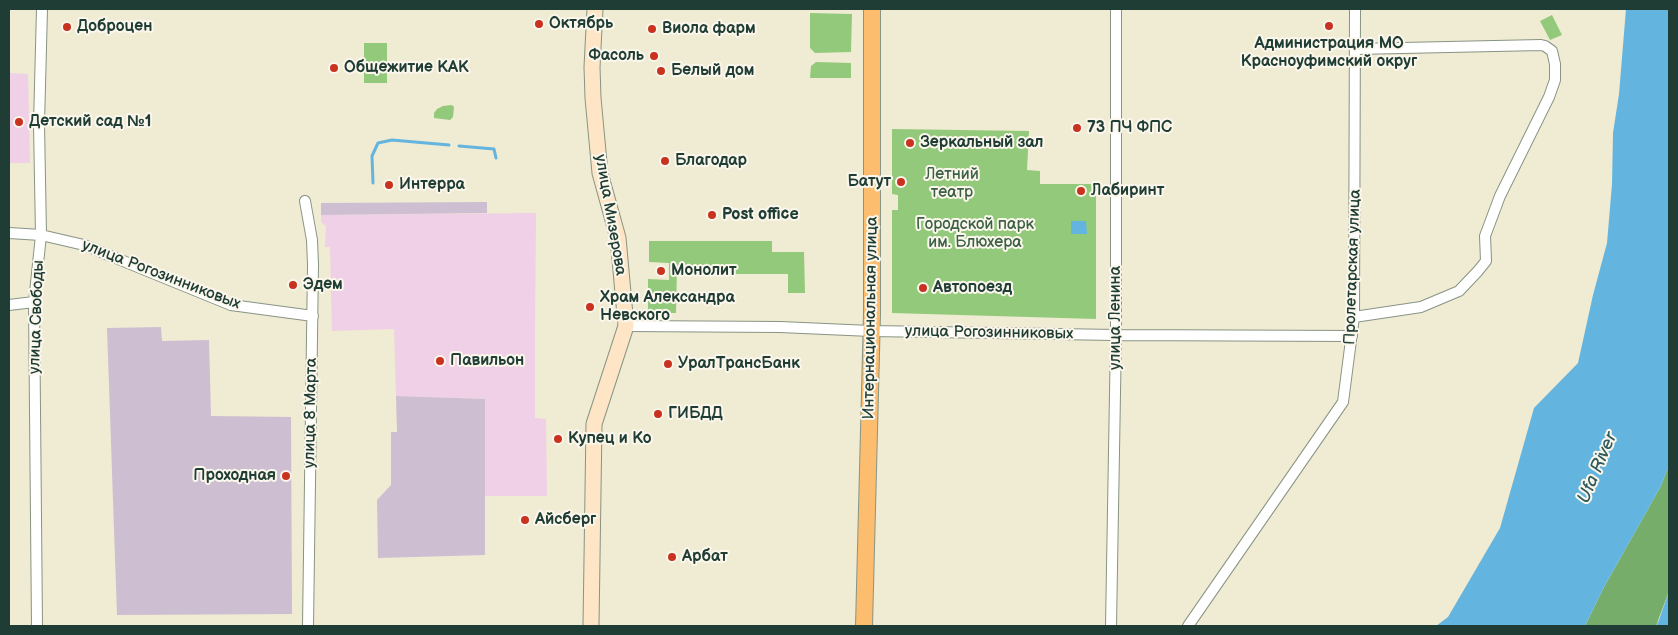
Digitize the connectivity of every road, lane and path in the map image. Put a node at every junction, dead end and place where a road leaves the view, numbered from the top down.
1 (42, 9) edge
2 (595, 9) edge
3 (872, 9) edge
4 (1116, 9) edge
5 (1355, 9) edge
6 (1356, 49) junction
7 (304, 201) dead end
8 (9, 233) edge
9 (41, 235) junction
10 (34, 302) junction
11 (9, 305) edge
12 (314, 316) junction
13 (1354, 317) junction
14 (626, 326) junction
15 (871, 331) junction
16 (1116, 335) junction
17 (1352, 336) junction
18 (37, 626) edge
19 (308, 626) edge
20 (591, 626) edge
21 (864, 626) edge
22 (1111, 626) edge
23 (1188, 626) edge

1 - 9 street, улица Свободы
2 - 14 main road, улица Мизерова
3 - 15 main road, Интернациональная улица
4 - 16 street, улица Ленина
5 - 6 street, Пролетарская улица
6 - 13 street, Пролетарская улица
6 - 13 street
7 - 12 street, улица 8 Марта
8 - 9 street, улица Рогозинниковых
9 - 10 street, улица Свободы
9 - 12 street, улица Рогозинниковых
10 - 11 street
10 - 18 street, улица Свободы
12 - 19 street, улица 8 Марта
13 - 17 street, Пролетарская улица
14 - 15 street, улица Рогозинниковых
14 - 20 main road, улица Мизерова
15 - 16 street, улица Рогозинниковых
15 - 21 main road, Интернациональная улица
16 - 17 street, улица Рогозинниковых
16 - 22 street, улица Ленина
17 - 23 street, Пролетарская улица

